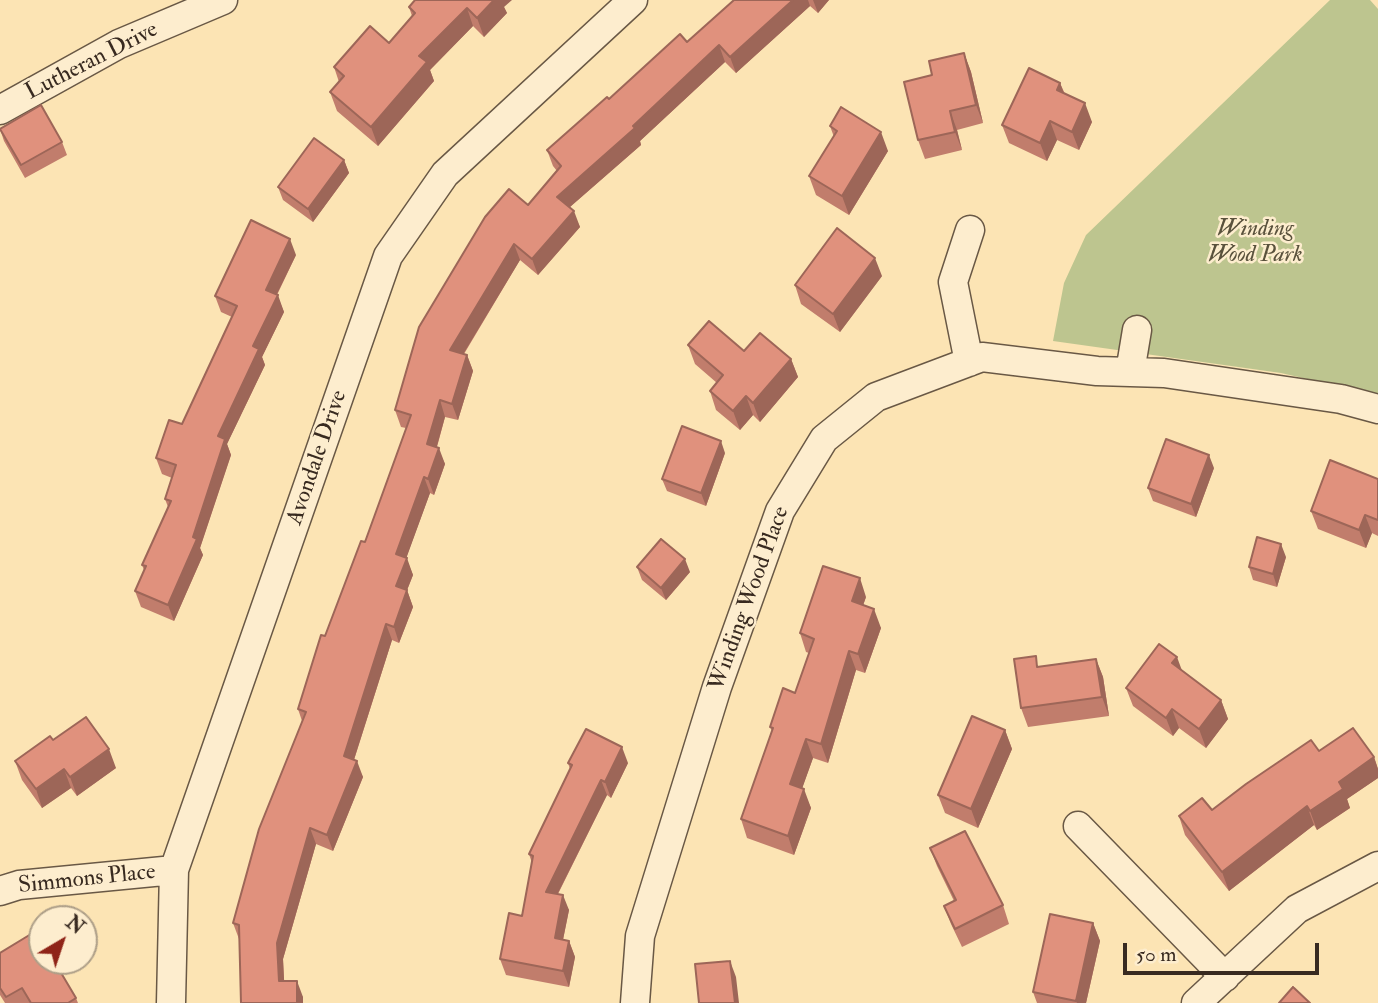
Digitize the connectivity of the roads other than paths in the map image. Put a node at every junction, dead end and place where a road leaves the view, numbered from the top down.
1 (223, 0) edge
2 (633, 0) edge
3 (0, 110) edge
4 (970, 230) dead end
5 (1137, 330) dead end
6 (969, 362) junction
7 (1130, 372) junction
8 (1378, 409) edge
9 (1078, 825) dead end
10 (1378, 866) edge
11 (174, 870) junction
12 (0, 891) edge
13 (1225, 977) junction
14 (171, 1003) edge
15 (635, 1003) edge
16 (1196, 1003) edge

1 - 3 street, Lutheran Drive
2 - 11 street, Avondale Drive
4 - 6 street
5 - 7 street
6 - 7 street, Winding Wood Place
6 - 15 street, Winding Wood Place
7 - 8 street, Winding Wood Place
9 - 13 street
10 - 13 street
11 - 12 street, Simmons Place
11 - 14 street, Avondale Drive
13 - 16 street

